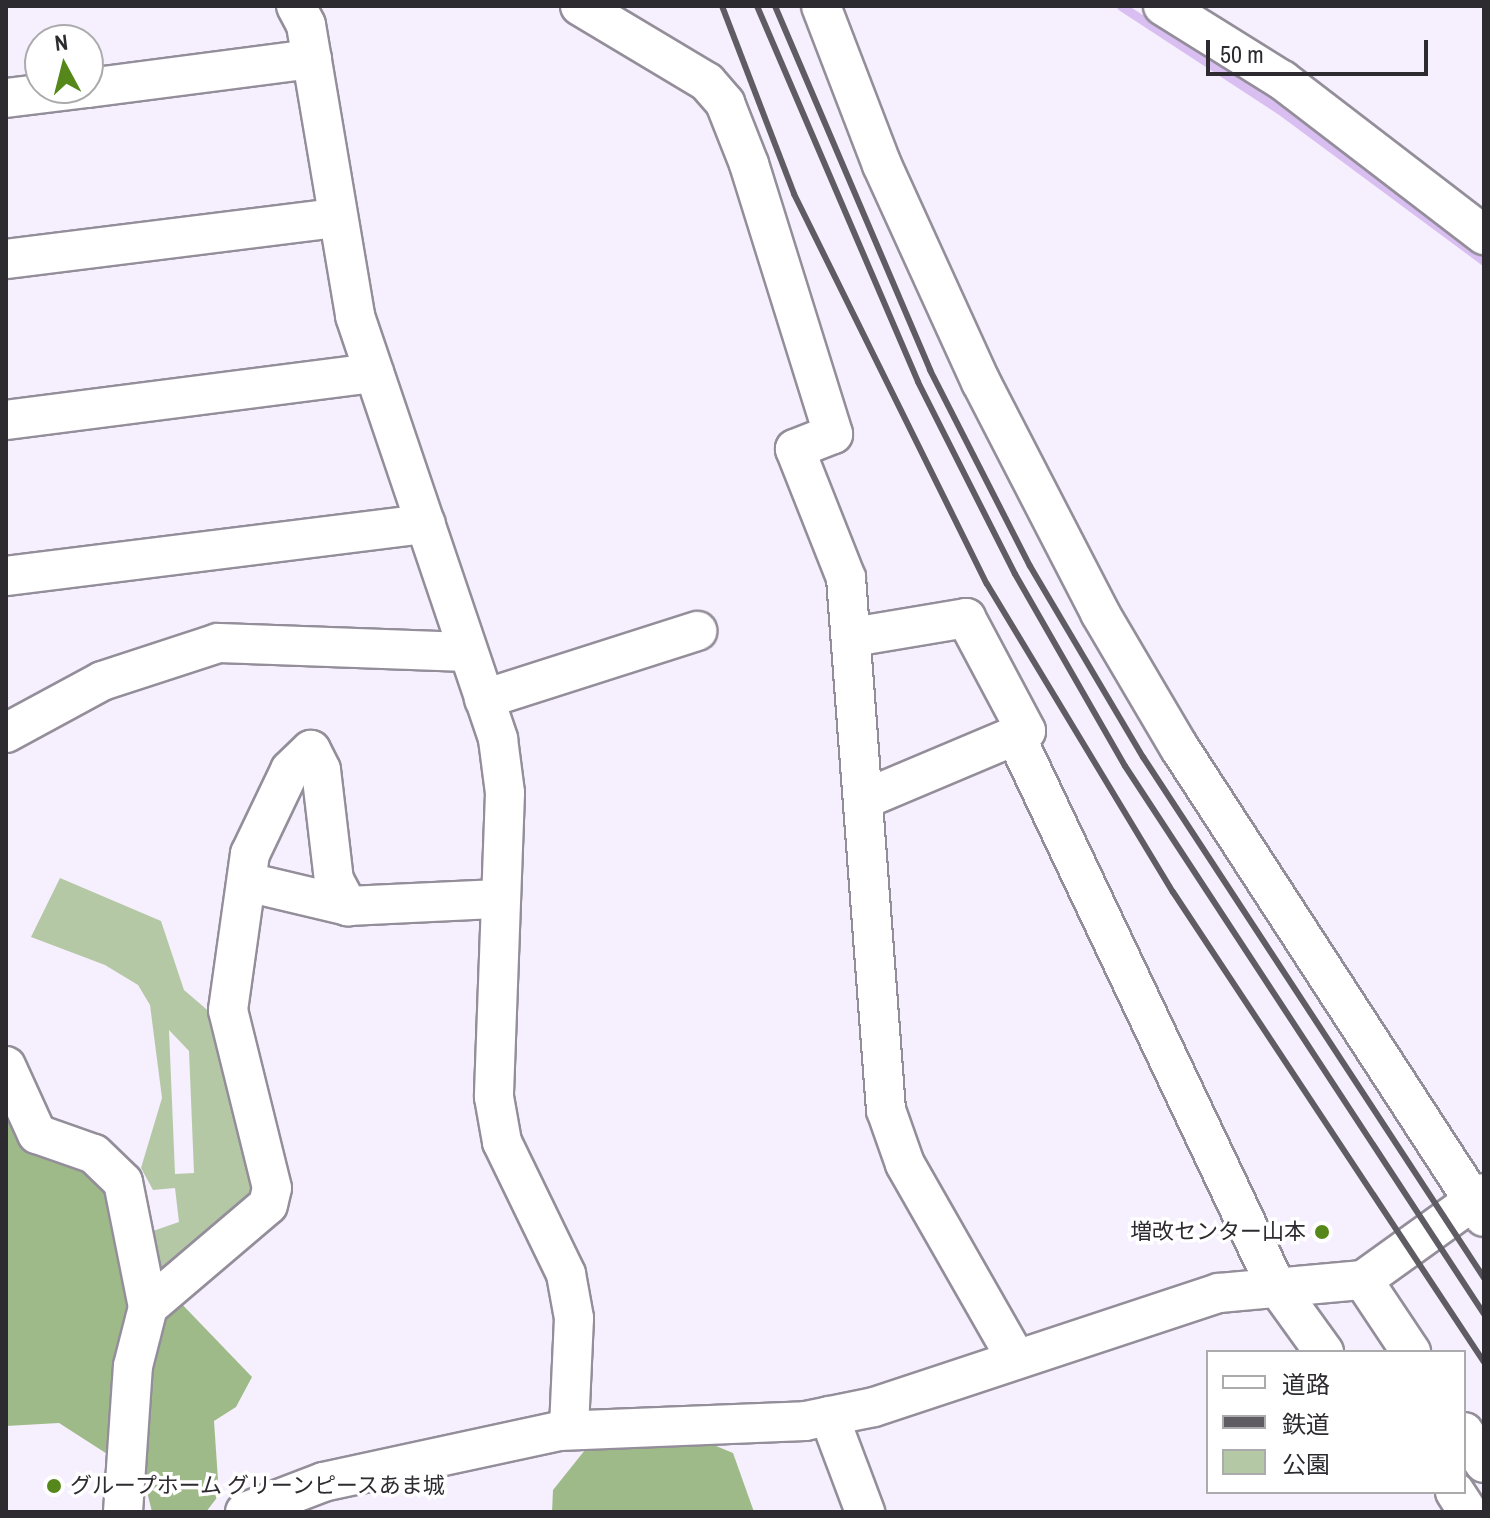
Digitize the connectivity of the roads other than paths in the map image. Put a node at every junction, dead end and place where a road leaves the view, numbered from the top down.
1 (296, 6) edge
2 (580, 6) edge
3 (821, 6) edge
4 (1163, 6) edge
5 (312, 59) junction
6 (104, 86) edge
7 (337, 218) junction
8 (1484, 235) edge
9 (6, 259) edge
10 (374, 373) junction
11 (6, 420) edge
12 (426, 524) junction
13 (6, 576) edge
14 (697, 631) dead end
15 (853, 637) junction
16 (468, 652) junction
17 (484, 699) junction
18 (6, 733) edge
19 (1015, 735) junction
20 (865, 799) junction
21 (247, 882) junction
22 (499, 899) junction
23 (348, 906) junction
24 (6, 1066) edge
25 (1480, 1204) edge
26 (1363, 1280) junction
27 (1275, 1284) junction
28 (148, 1307) junction
29 (1323, 1350) edge
30 (1410, 1350) edge
31 (1014, 1355) junction
32 (829, 1416) junction
33 (569, 1429) junction
34 (1466, 1435) edge
35 (1484, 1463) edge
36 (1456, 1494) edge
37 (123, 1512) edge
38 (245, 1512) edge
39 (865, 1512) edge
40 (1468, 1512) edge

1 - 5 street
2 - 15 street
3 - 25 street
4 - 8 street
5 - 6 street
5 - 7 street
7 - 9 street
7 - 10 street
10 - 11 street
10 - 12 street
12 - 13 street
12 - 16 street
14 - 17 street
15 - 19 street
15 - 20 street
16 - 17 street
16 - 18 street
17 - 22 street
19 - 20 street
19 - 27 street
20 - 31 street
21 - 23 street
21 - 23 street
21 - 28 street
22 - 23 street
22 - 33 street
24 - 28 street
25 - 26 street
26 - 27 street
26 - 30 street
27 - 29 street
27 - 31 street
28 - 37 street
31 - 32 street
32 - 33 street
32 - 39 street
33 - 38 street
34 - 35 street
36 - 40 street

